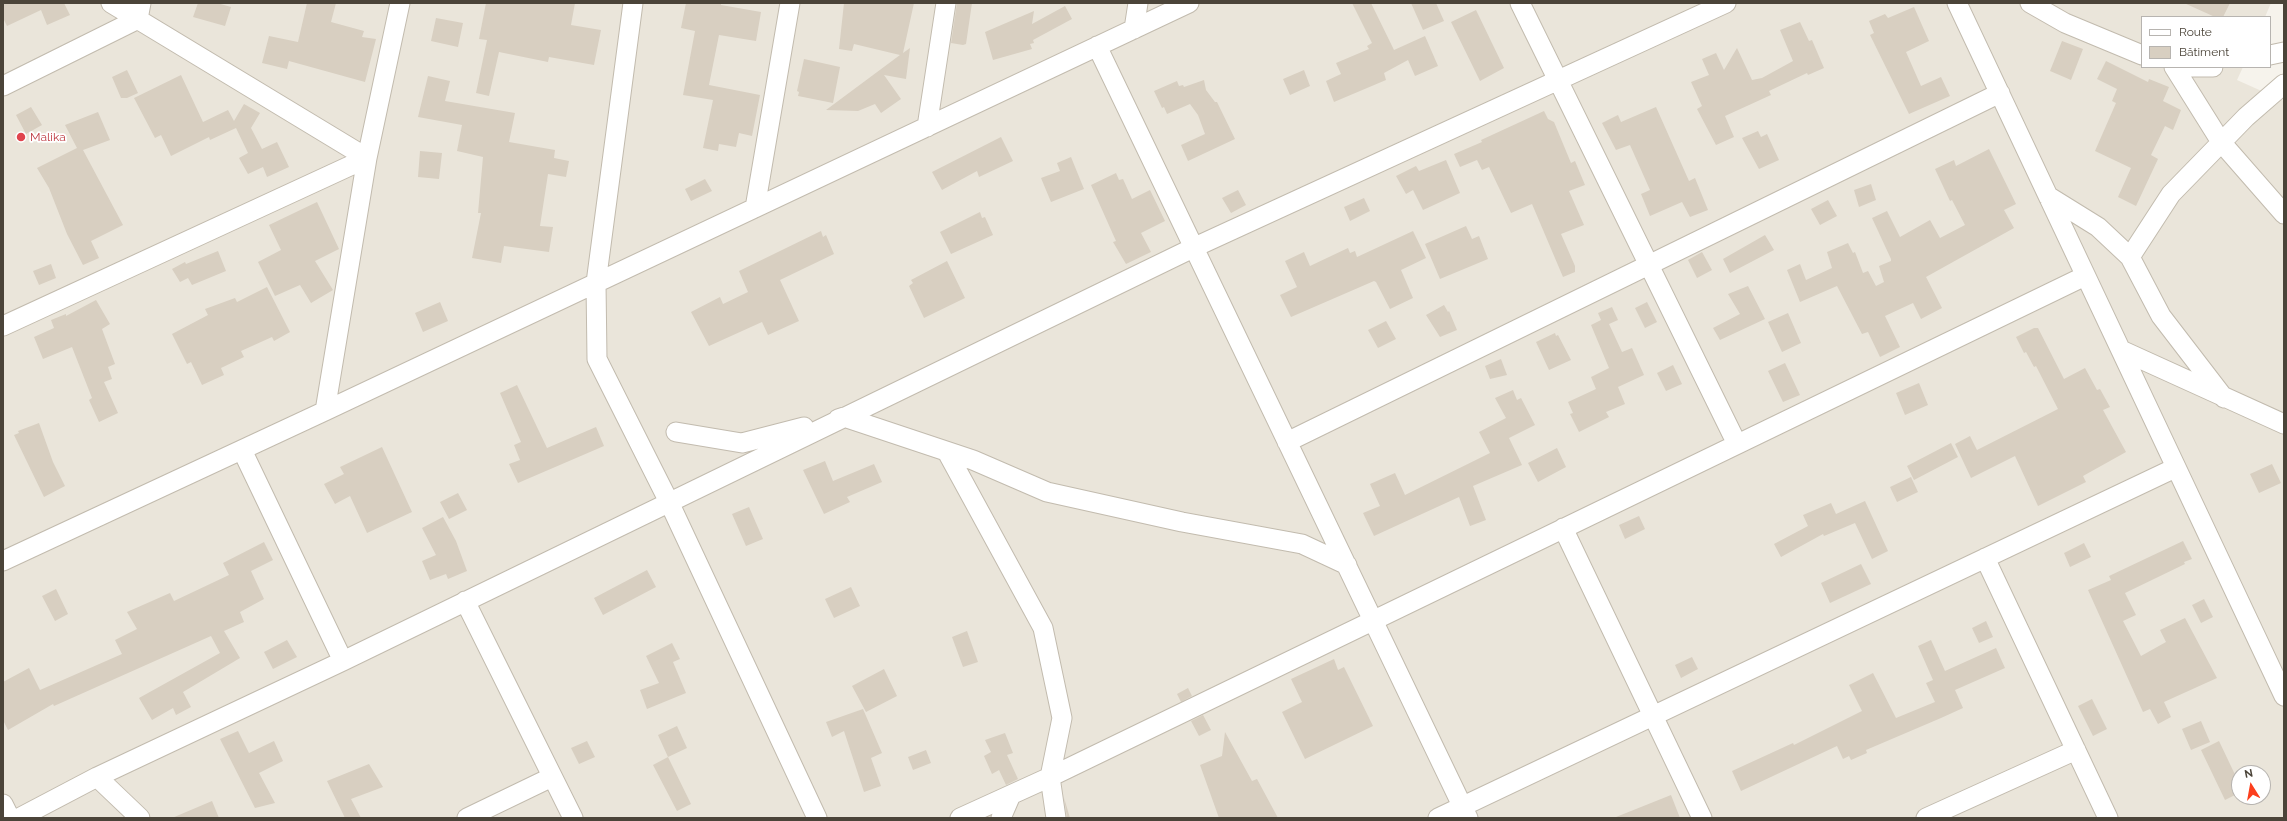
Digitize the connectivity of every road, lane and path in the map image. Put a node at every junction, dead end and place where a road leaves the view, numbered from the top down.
1 (111, 3) edge
2 (400, 3) edge
3 (633, 3) edge
4 (790, 3) edge
5 (946, 3) edge
6 (1138, 3) edge
7 (1189, 3) edge
8 (1520, 3) edge
9 (1726, 3) edge
10 (1957, 3) edge
11 (2030, 3) edge
12 (139, 11) edge
13 (1134, 29) junction
14 (1097, 46) junction
15 (2284, 52) edge
16 (2271, 55) edge
17 (2141, 56) edge
18 (2175, 68) edge
19 (1558, 80) junction
20 (2284, 84) edge
21 (3, 86) edge
22 (2000, 93) junction
23 (927, 127) junction
24 (2221, 142) junction
25 (367, 158) junction
26 (2048, 196) junction
27 (755, 208) junction
28 (2284, 214) edge
29 (1195, 246) junction
30 (2130, 256) junction
31 (1649, 265) junction
32 (2085, 276) junction
33 (596, 283) junction
34 (3, 326) edge
35 (2121, 350) junction
36 (2224, 398) junction
37 (325, 411) junction
38 (844, 417) junction
39 (2284, 424) edge
40 (676, 432) dead end
41 (1287, 442) junction
42 (1736, 444) junction
43 (242, 450) junction
44 (947, 452) junction
45 (2175, 468) junction
46 (669, 502) junction
47 (1563, 528) junction
48 (1985, 558) junction
49 (3, 561) edge
50 (1347, 565) junction
51 (465, 601) junction
52 (1373, 620) junction
53 (343, 661) junction
54 (2284, 696) edge
55 (1653, 716) junction
56 (2076, 750) junction
57 (97, 777) junction
58 (552, 777) junction
59 (1050, 777) junction
60 (1011, 795) junction
61 (3, 804) edge
62 (1466, 812) edge
63 (10, 818) edge
64 (19, 818) edge
65 (140, 818) edge
66 (467, 818) edge
67 (573, 818) edge
68 (817, 818) edge
69 (960, 818) edge
70 (1001, 818) edge
71 (1056, 818) edge
72 (1438, 818) edge
73 (1702, 818) edge
74 (1926, 818) edge
75 (2108, 818) edge

1 - 12 street
2 - 25 street
3 - 33 street
4 - 27 street
5 - 23 street
6 - 13 street
7 - 13 street
8 - 19 street
9 - 19 street
10 - 22 street
11 - 17 street
12 - 21 street
12 - 25 street
13 - 14 street
14 - 23 street
14 - 29 street
15 - 16 street
18 - 24 street
19 - 29 street
19 - 31 street
20 - 24 street
22 - 26 street
22 - 31 street
23 - 27 street
24 - 28 street
24 - 30 street
25 - 34 street
25 - 37 street
26 - 30 street
26 - 32 street
27 - 33 street
29 - 38 street
29 - 41 street
30 - 36 street
31 - 41 street
31 - 42 street
32 - 35 street
32 - 42 street
33 - 37 street
33 - 46 street
35 - 36 street
35 - 45 street
36 - 39 street
37 - 43 street
38 - 40 street
38 - 44 street
38 - 46 street
41 - 50 street
42 - 47 street
43 - 49 street
43 - 53 street
44 - 50 street
44 - 59 street
45 - 48 street
45 - 54 street
46 - 51 street
46 - 68 street
47 - 52 street
47 - 55 street
48 - 55 street
48 - 56 street
50 - 52 street
51 - 53 street
51 - 58 street
52 - 59 street
52 - 62 street
53 - 57 street
55 - 62 street
55 - 73 street
56 - 74 street
56 - 75 street
57 - 64 street
57 - 65 street
58 - 66 street
58 - 67 street
59 - 60 street
59 - 71 street
60 - 69 street
60 - 70 street
61 - 63 street
62 - 72 street

